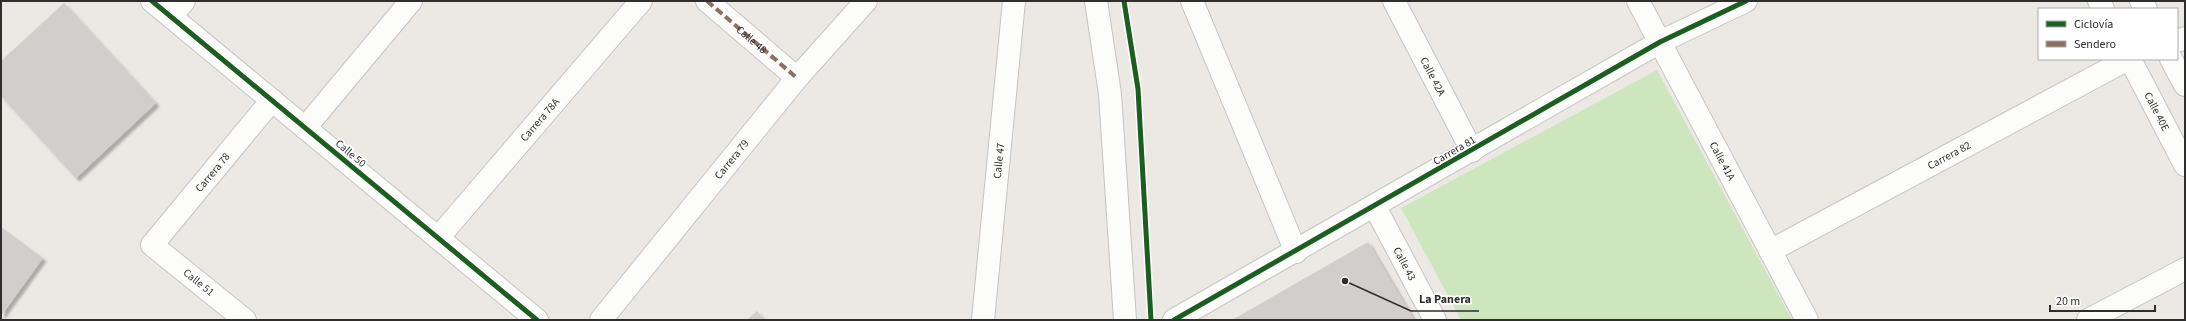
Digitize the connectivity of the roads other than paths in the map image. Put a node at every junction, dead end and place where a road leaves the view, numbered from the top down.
1 (152, 1) edge
2 (411, 1) edge
3 (641, 1) edge
4 (707, 1) edge
5 (866, 1) edge
6 (1014, 1) edge
7 (1096, 1) edge
8 (1192, 1) edge
9 (1394, 1) edge
10 (1638, 1) edge
11 (1746, 1) edge
12 (177, 8) edge
13 (1660, 42) junction
14 (2127, 60) edge
15 (2130, 60) edge
16 (2172, 60) edge
17 (796, 78) junction
18 (2185, 85) edge
19 (272, 100) junction
20 (304, 128) junction
21 (1472, 151) junction
22 (2185, 165) edge
23 (1374, 207) junction
24 (438, 238) junction
25 (152, 245) joint
26 (1770, 251) junction
27 (1296, 252) junction
28 (2185, 269) edge
29 (245, 320) edge
30 (537, 320) edge
31 (600, 320) edge
32 (982, 320) edge
33 (1125, 320) edge
34 (1174, 320) edge
35 (1435, 320) edge
36 (1807, 320) edge
37 (2088, 320) edge

1 - 12 street, Calle 50
2 - 20 street
3 - 24 street, Carrera 78A
4 - 17 street, Calle 48
5 - 17 street, Carrera 79
6 - 32 street, Calle 47
7 - 33 street
8 - 27 street
9 - 21 street, Calle 42A
10 - 13 street, Calle 41A
11 - 13 street, Carrera 81
12 - 19 street, Calle 50
13 - 21 street, Carrera 81
13 - 26 street, Calle 41A
14 - 26 street, Carrera 82
15 - 22 street, Calle 40E
16 - 18 street
17 - 31 street, Carrera 79
19 - 20 street, Calle 50
19 - 25 street, Carrera 78
20 - 24 street, Calle 50
21 - 23 street, Carrera 81
23 - 27 street, Carrera 81
23 - 35 street, Calle 43
24 - 30 street, Calle 50
25 - 29 street, Calle 51
26 - 36 street, Calle 41A
27 - 34 street, Carrera 81
28 - 37 street

